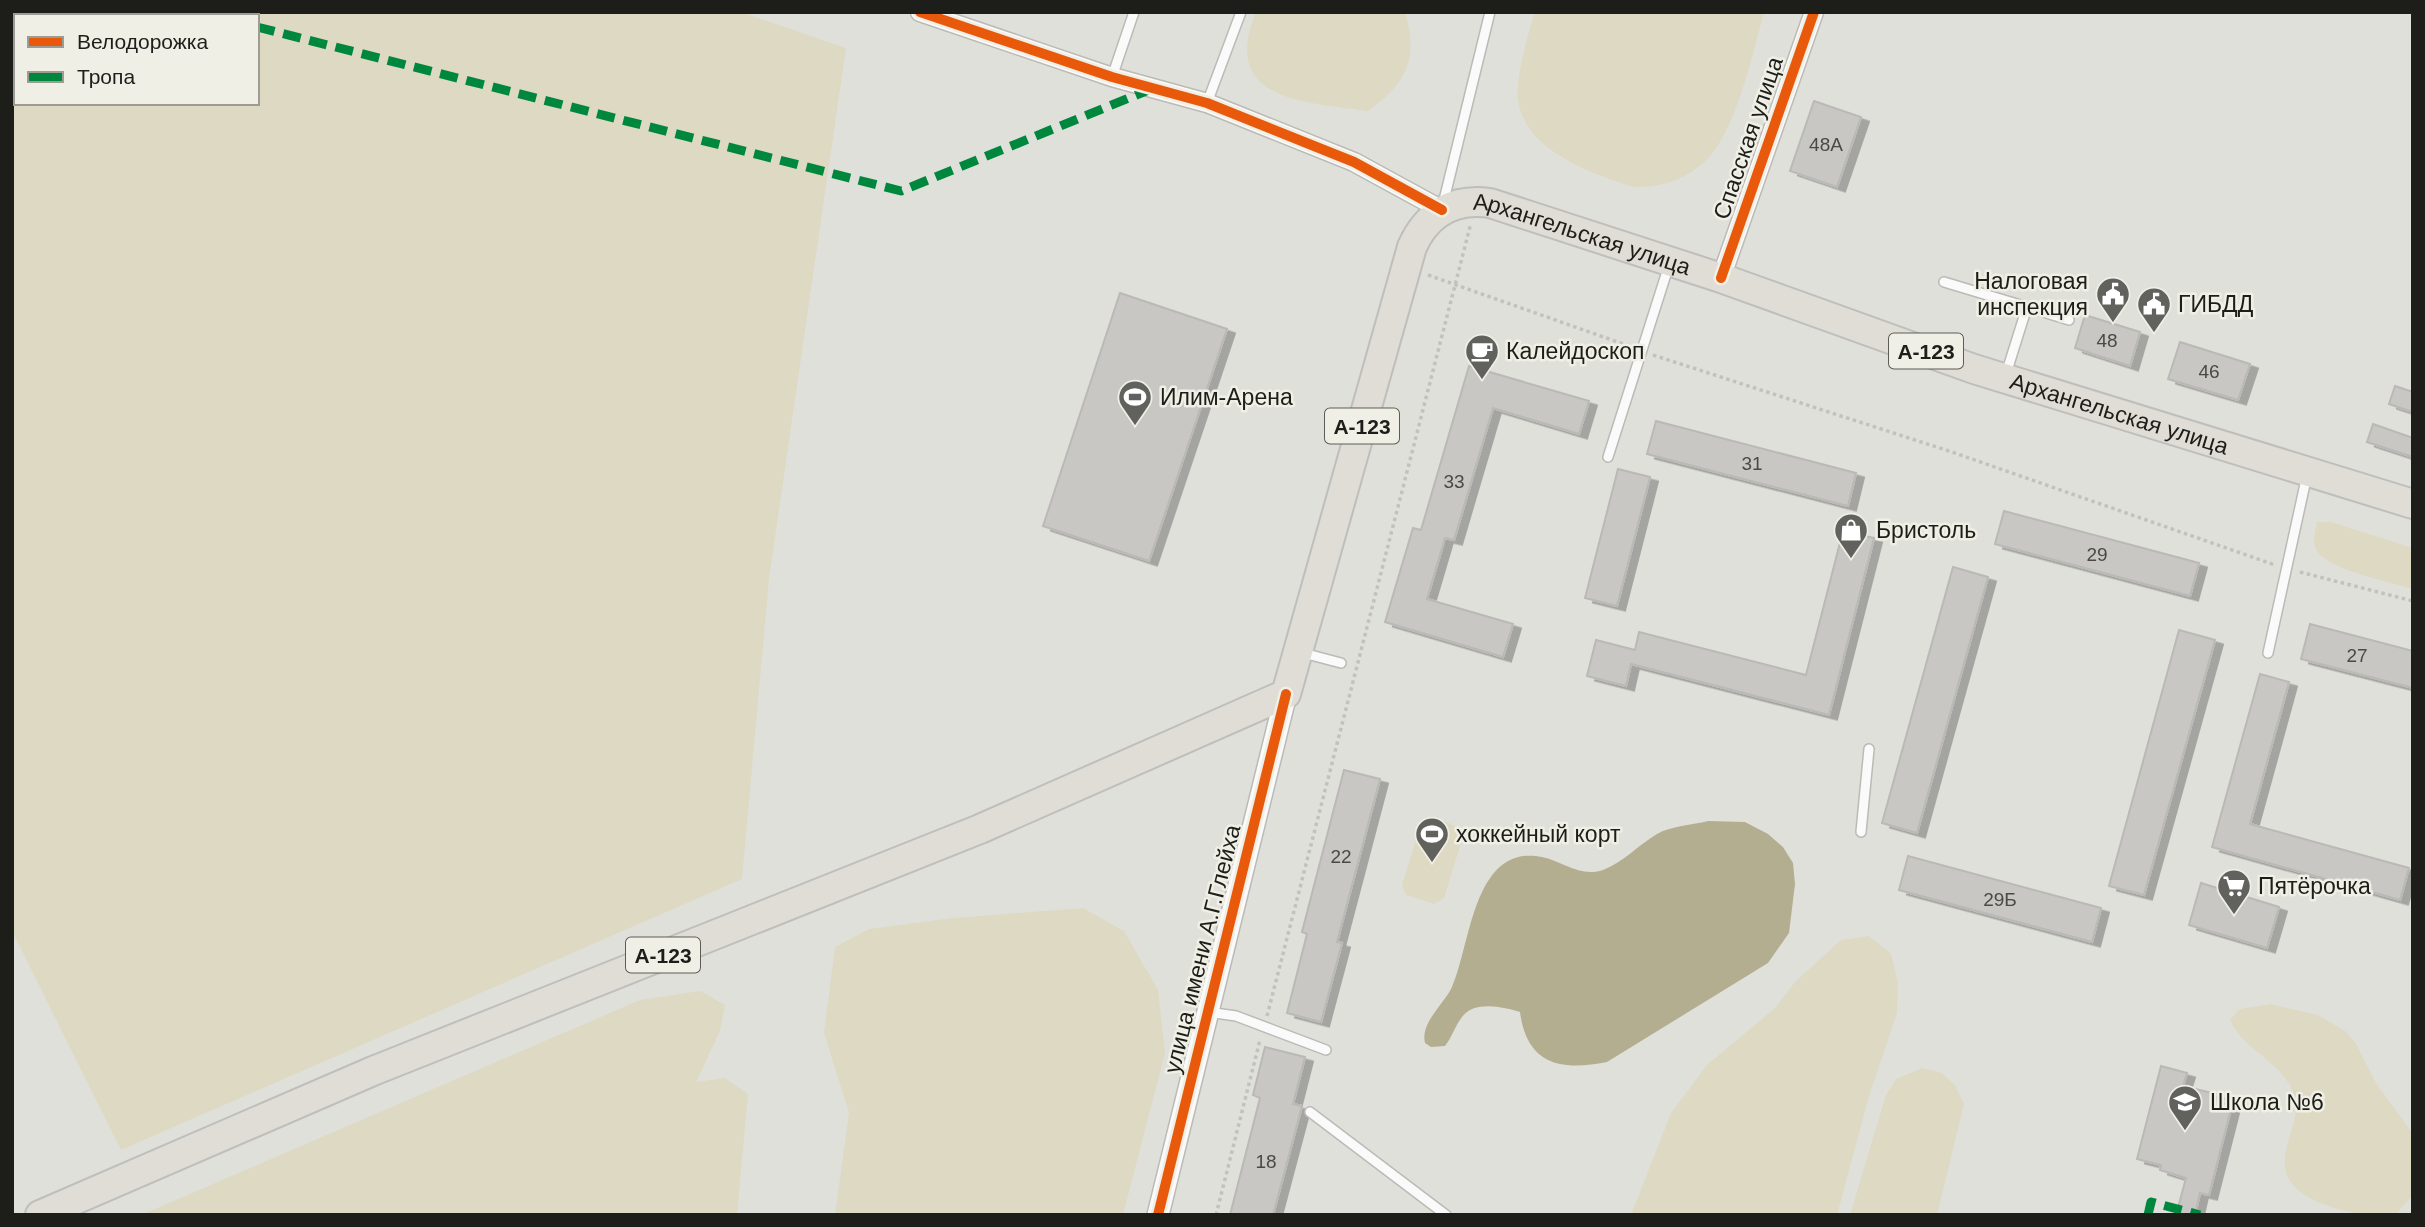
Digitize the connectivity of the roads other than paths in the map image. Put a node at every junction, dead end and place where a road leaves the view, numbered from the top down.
1 (920, 12) edge
2 (1134, 12) edge
3 (1241, 12) edge
4 (1490, 12) edge
5 (1814, 12) edge
6 (1112, 77) junction
7 (1207, 103) junction
8 (1441, 210) junction
9 (1670, 262) junction
10 (1721, 278) junction
11 (1944, 282) dead end
12 (2027, 307) junction
13 (2069, 320) dead end
14 (2005, 379) junction
15 (1608, 457) dead end
16 (2308, 470) junction
17 (2413, 504) edge
18 (1298, 652) junction
19 (2268, 653) dead end
20 (1342, 663) dead end
21 (1286, 694) junction
22 (1869, 748) dead end
23 (1861, 832) dead end
24 (1207, 1012) junction
25 (1326, 1050) dead end
26 (1310, 1112) dead end
27 (40, 1215) edge
28 (1158, 1215) edge
29 (1446, 1215) edge

1 - 6 street, Архангельская улица
2 - 6 lane
3 - 7 lane
4 - 8 lane
5 - 10 street, Спасская улица
6 - 7 street, Архангельская улица
7 - 8 street, Архангельская улица
8 - 9 main road, Архангельская улица / А-123
8 - 18 main road, А-123
9 - 10 main road, Архангельская улица / А-123
9 - 15 lane
10 - 14 main road, Архангельская улица / А-123
11 - 12 lane
12 - 13 lane
12 - 14 lane
14 - 16 main road, Архангельская улица / А-123
16 - 17 main road, Архангельская улица / А-123
16 - 19 lane
18 - 20 lane
18 - 21 main road
21 - 24 street, улица имени А.Г.Глейха
21 - 27 main road, А-123
22 - 23 lane
24 - 25 lane
24 - 28 street, улица имени А.Г.Глейха
26 - 29 lane

